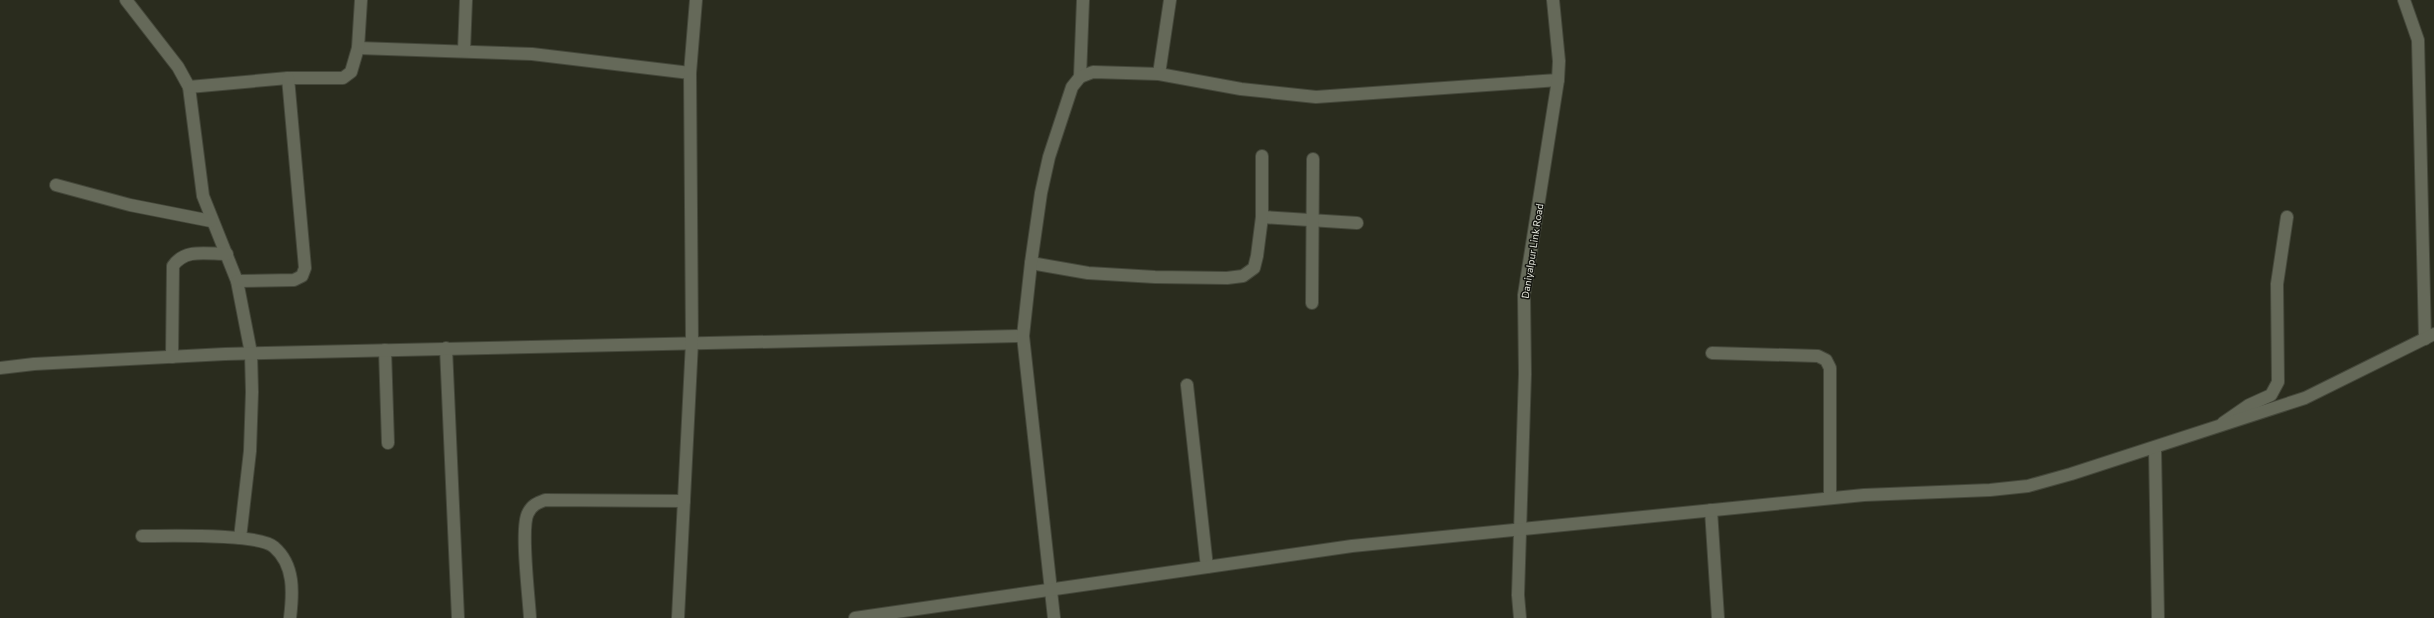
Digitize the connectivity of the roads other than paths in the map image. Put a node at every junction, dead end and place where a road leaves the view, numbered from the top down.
1 (126, 0) edge
2 (362, 0) edge
3 (466, 0) edge
4 (696, 0) edge
5 (1083, 0) edge
6 (1170, 0) edge
7 (1553, 0) edge
8 (2404, 0) edge
9 (358, 48) junction
10 (464, 51) junction
11 (690, 73) junction
12 (1159, 74) junction
13 (1080, 77) junction
14 (288, 78) junction
15 (1558, 80) junction
16 (189, 87) junction
17 (1262, 156) dead end
18 (1313, 159) dead end
19 (56, 185) dead end
20 (1262, 217) junction
21 (2287, 217) dead end
22 (1314, 220) junction
23 (211, 221) junction
24 (1357, 223) dead end
25 (227, 254) junction
26 (1031, 263) junction
27 (237, 281) junction
28 (1312, 303) dead end
29 (1023, 336) junction
30 (2429, 337) edge
31 (692, 342) junction
32 (446, 348) junction
33 (385, 350) junction
34 (251, 353) junction
35 (1712, 353) dead end
36 (172, 356) junction
37 (0, 368) edge
38 (1187, 386) dead end
39 (2215, 428) junction
40 (388, 443) dead end
41 (2154, 449) junction
42 (1830, 498) junction
43 (684, 501) junction
44 (1711, 510) junction
45 (1522, 528) junction
46 (142, 536) dead end
47 (240, 538) junction
48 (1207, 567) junction
49 (1051, 589) junction
50 (290, 618) edge
51 (458, 618) edge
52 (530, 618) edge
53 (678, 618) edge
54 (854, 618) edge
55 (1054, 618) edge
56 (1520, 618) edge
57 (1718, 618) edge
58 (2158, 618) edge

1 - 16 street
2 - 9 street
3 - 10 street
4 - 11 street
5 - 13 street
6 - 12 street
7 - 15 street, Daniyalpur Link Road
8 - 30 street
9 - 10 street
9 - 14 street
10 - 11 street
11 - 31 street
12 - 13 street
12 - 15 street
13 - 26 street
14 - 16 street
14 - 27 street
15 - 45 street, Daniyalpur Link Road
16 - 23 street
17 - 20 street
18 - 22 street
19 - 23 street
20 - 22 street
20 - 26 street
21 - 39 street
22 - 24 street
22 - 28 street
23 - 25 street
25 - 27 street
25 - 36 street
26 - 29 street
27 - 34 street
29 - 31 street
29 - 49 street
30 - 39 street
31 - 32 street
31 - 43 street
32 - 33 street
32 - 51 street
33 - 34 street
33 - 40 street
34 - 36 street
34 - 47 street
35 - 42 street
36 - 37 street
38 - 48 street
39 - 41 street
41 - 42 street
41 - 58 street
42 - 44 street
43 - 52 street
43 - 53 street
44 - 45 street
44 - 57 street
45 - 48 street
45 - 56 street, Daniyalpur Link Road
46 - 47 street
47 - 50 street
48 - 49 street
49 - 54 street
49 - 55 street

